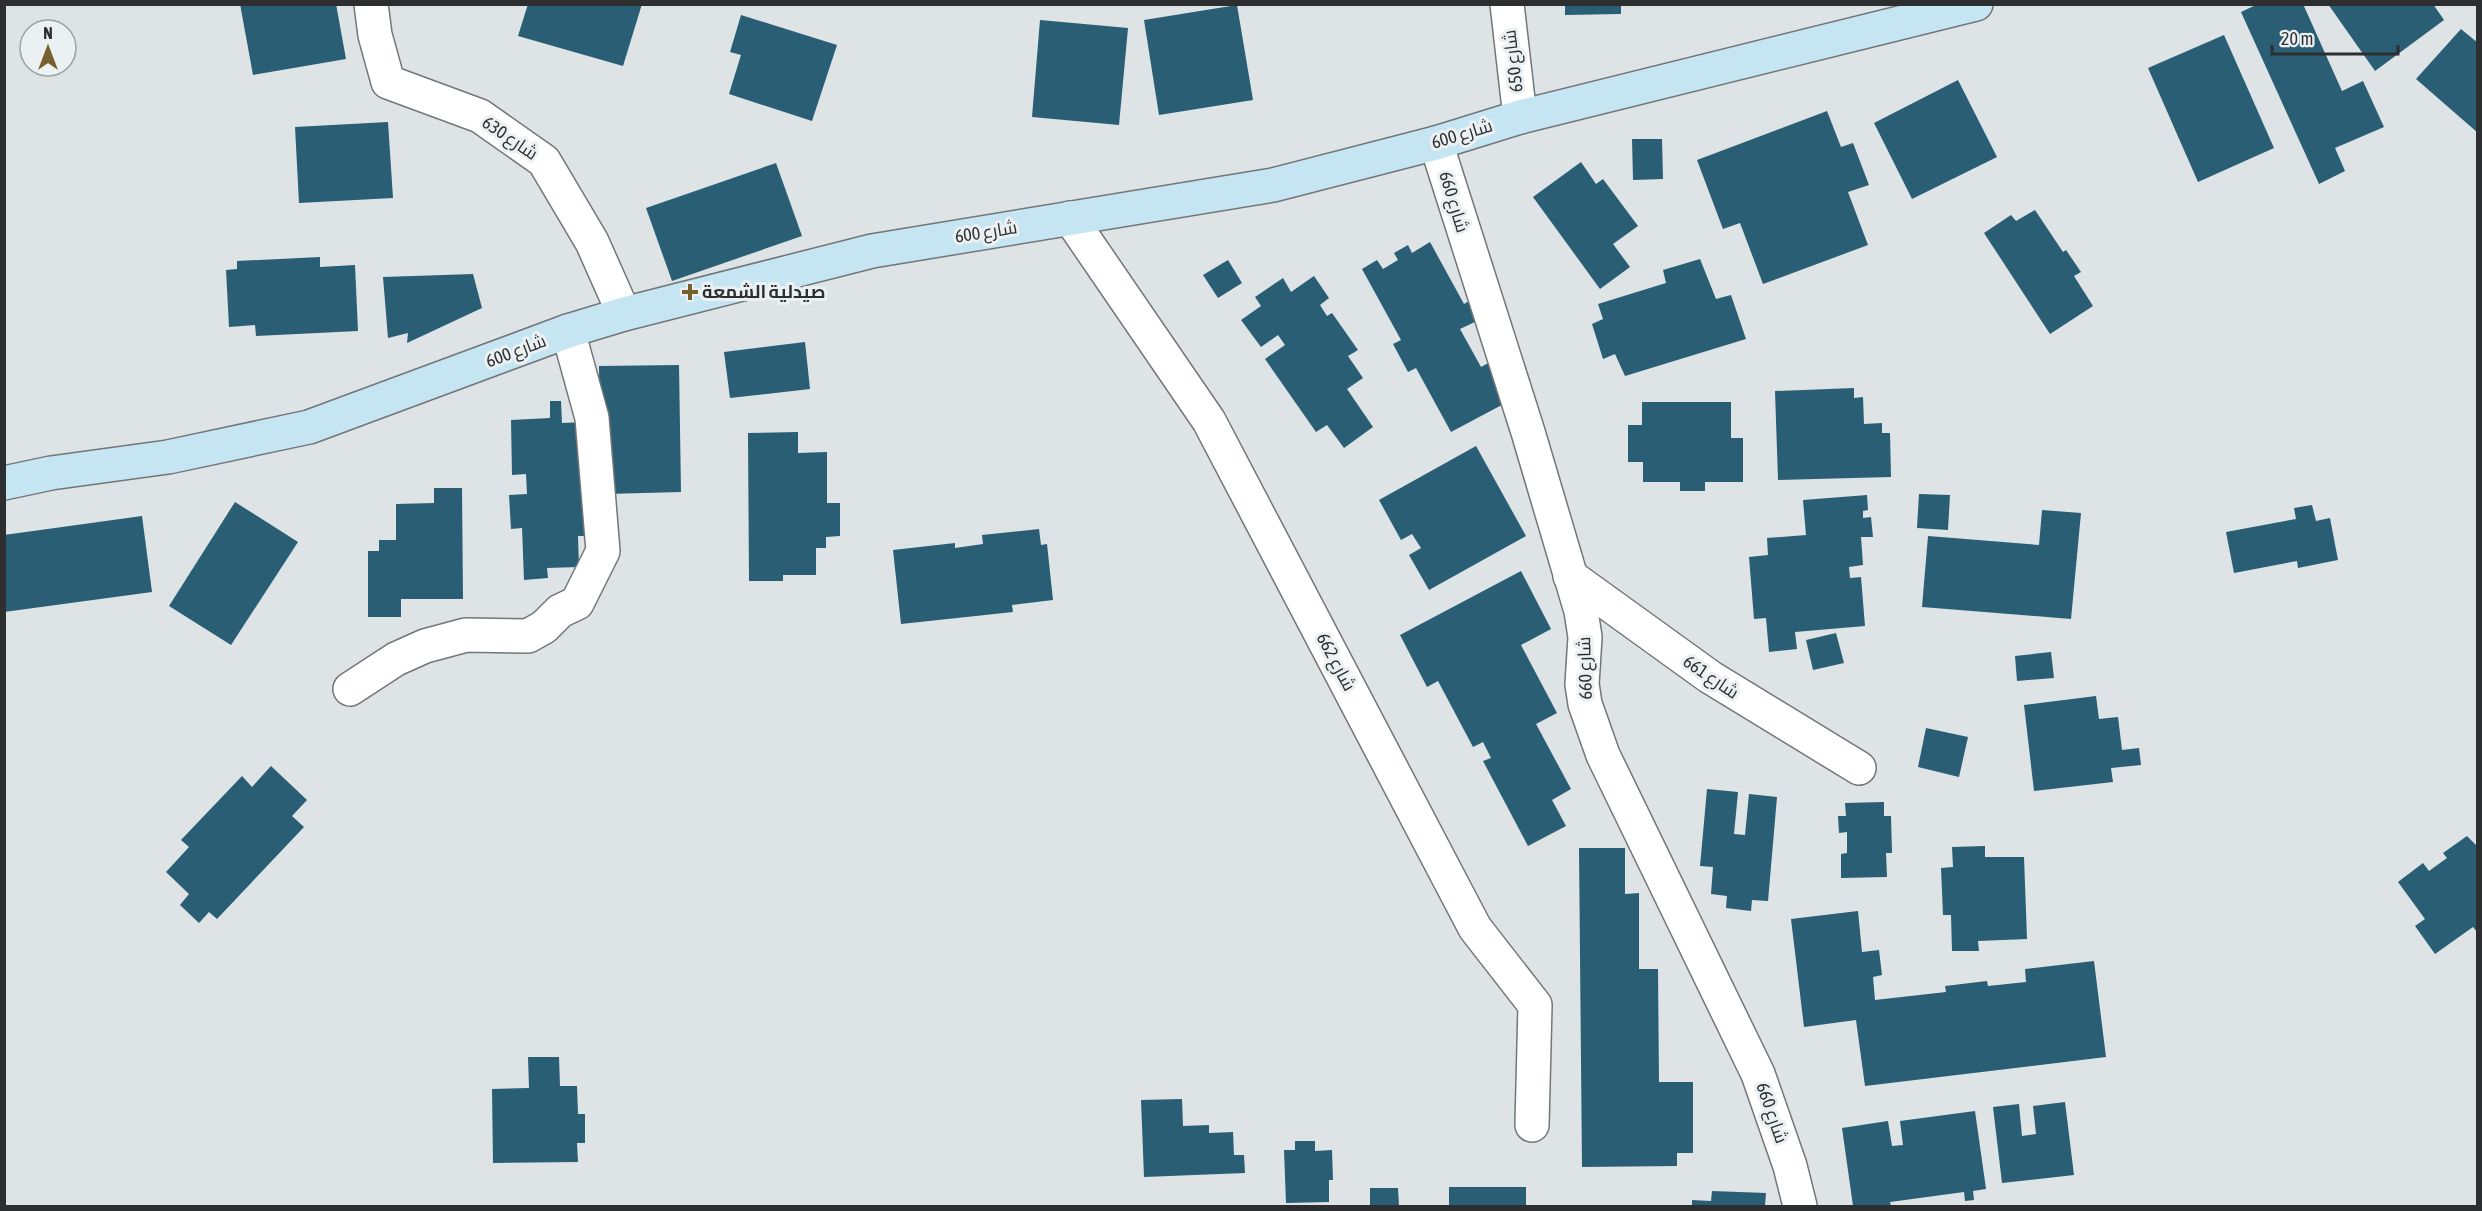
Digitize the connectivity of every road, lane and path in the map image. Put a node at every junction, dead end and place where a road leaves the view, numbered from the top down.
1 (371, 4) edge
2 (1507, 4) edge
3 (1976, 4) edge
4 (1925, 11) edge
5 (1520, 117) junction
6 (1436, 143) junction
7 (1070, 218) junction
8 (624, 314) junction
9 (568, 331) junction
10 (4, 483) edge
11 (1570, 576) junction
12 (350, 689) dead end
13 (1859, 768) dead end
14 (1532, 1125) dead end
15 (1800, 1206) edge

1 - 8 street, شارع 630
2 - 5 street, شارع 650
3 - 4 main road, شارع 600
4 - 5 main road, شارع 600
5 - 6 main road, شارع 600
6 - 7 main road, شارع 600
6 - 11 street, شارع 660
7 - 8 main road, شارع 600
7 - 14 street, شارع 662
8 - 9 main road, شارع 600
9 - 10 main road, شارع 600
9 - 12 street
11 - 13 street, شارع 661
11 - 15 street, شارع 660

